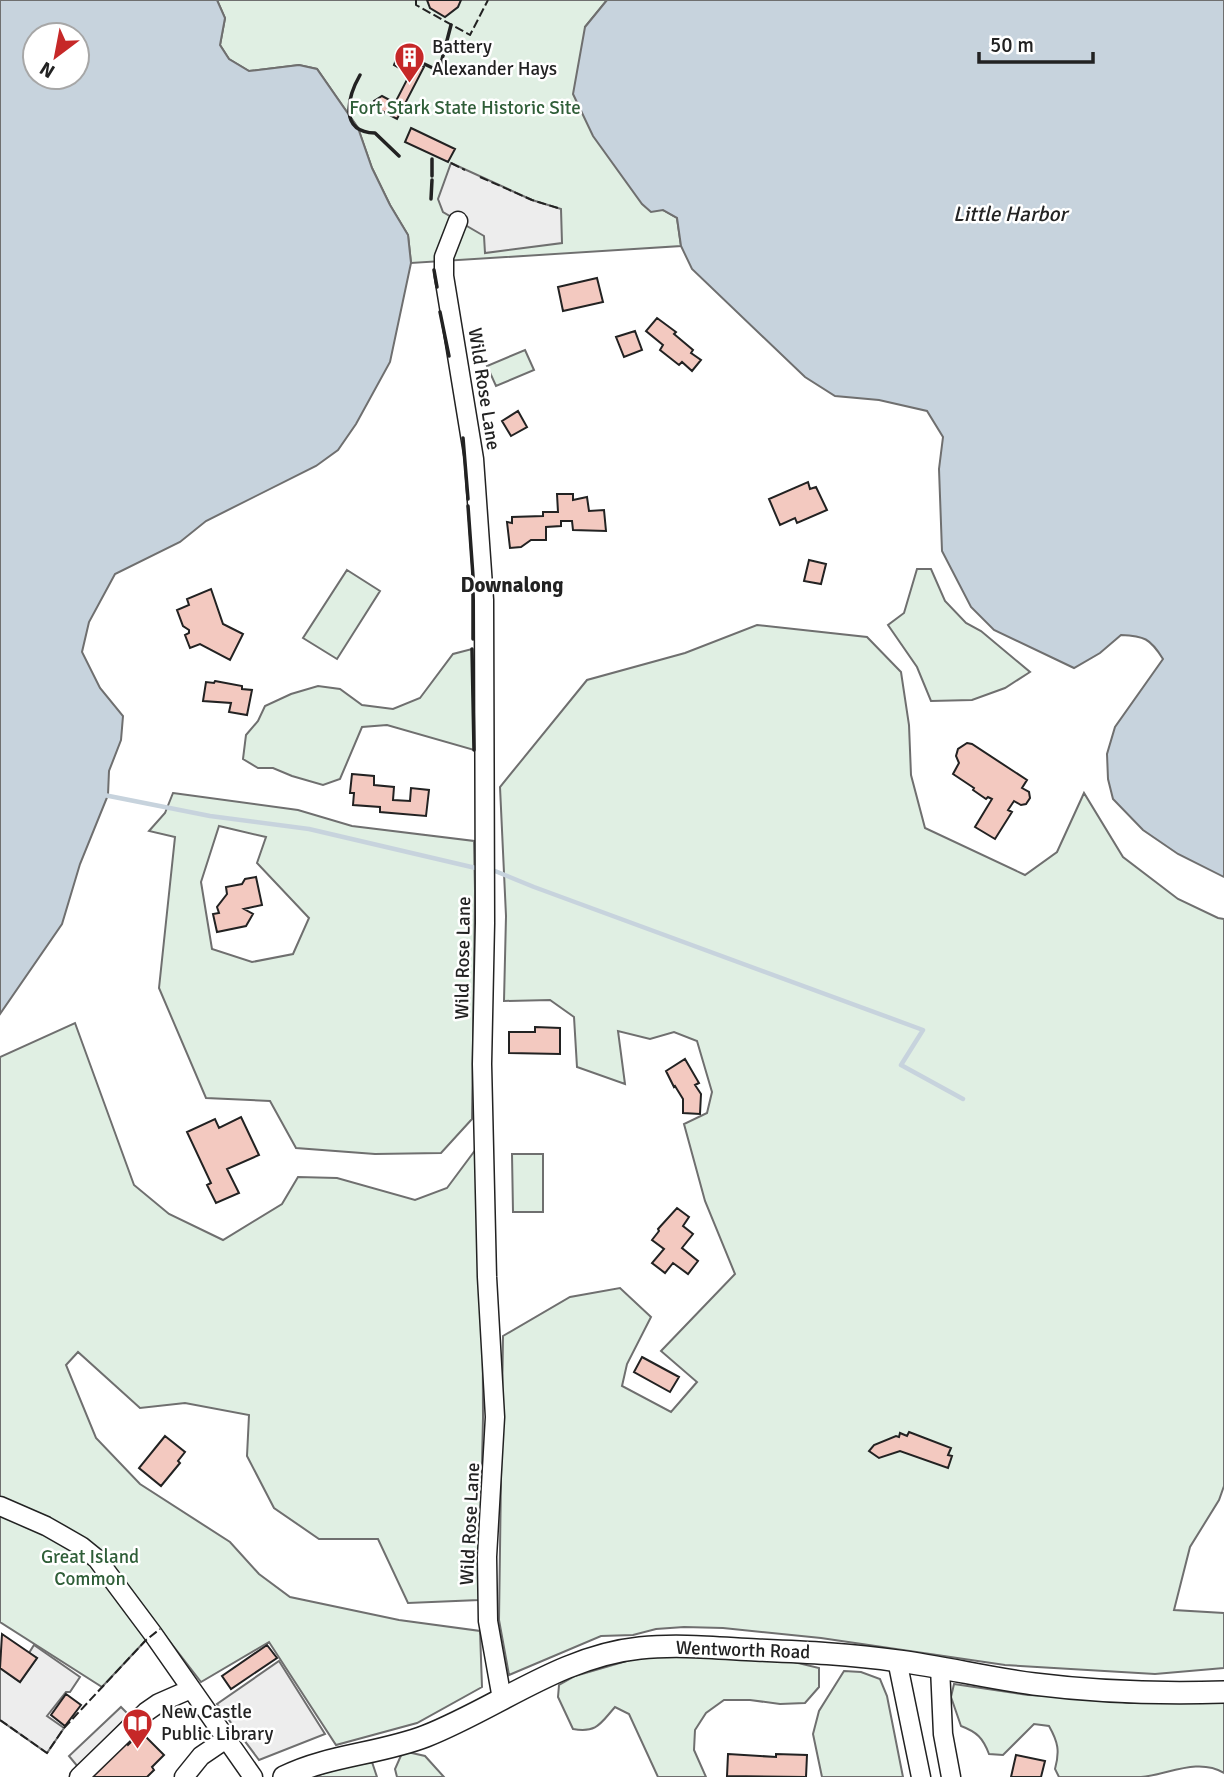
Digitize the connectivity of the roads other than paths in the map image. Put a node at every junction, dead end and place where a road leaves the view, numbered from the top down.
1 (458, 221) dead end
2 (0, 1506) edge
3 (897, 1660) junction
4 (940, 1667) junction
5 (191, 1689) junction
6 (1224, 1692) edge
7 (502, 1699) junction
8 (226, 1739) junction
9 (79, 1777) edge
10 (184, 1777) edge
11 (253, 1777) edge
12 (284, 1777) edge
13 (921, 1777) edge
14 (951, 1777) edge

1 - 7 street, Wild Rose Lane
2 - 5 street
3 - 4 main road, Wentworth Road
3 - 7 main road, Wentworth Road
3 - 13 street
4 - 6 main road, Wentworth Road
4 - 14 street
5 - 8 street
5 - 9 street
7 - 12 main road, Wentworth Road
8 - 10 street
8 - 11 street

